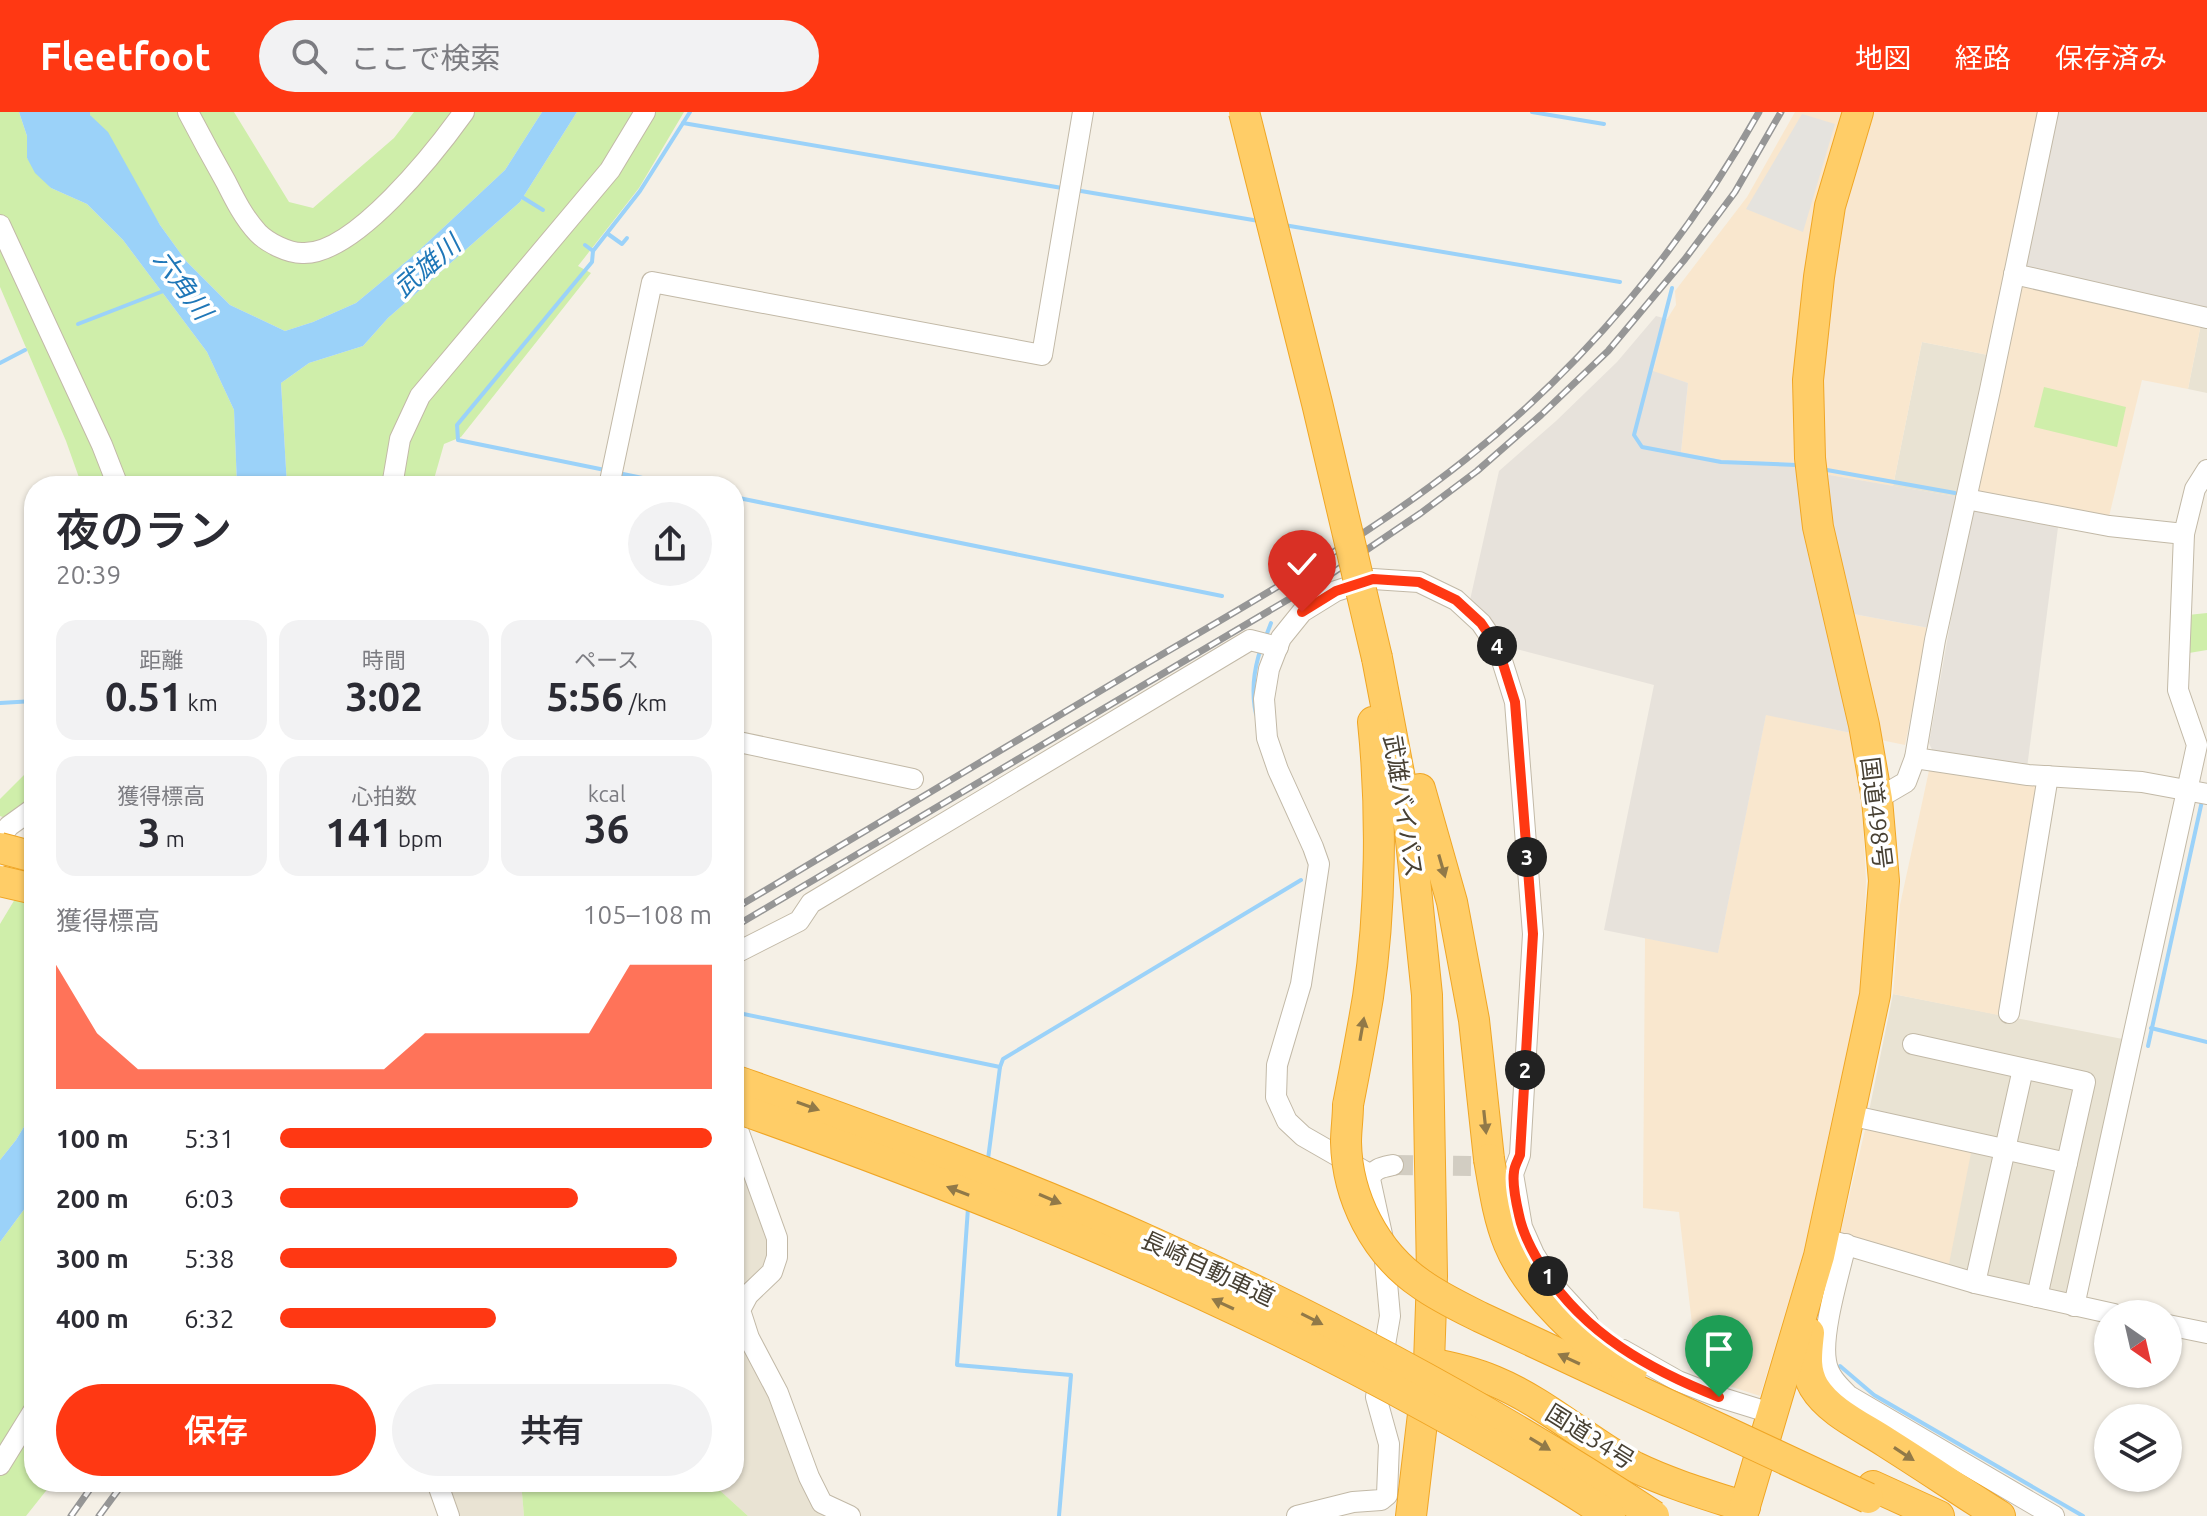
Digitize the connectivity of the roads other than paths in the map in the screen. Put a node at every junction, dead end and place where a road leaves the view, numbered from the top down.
1 (188, 112) edge
2 (464, 112) edge
3 (645, 112) edge
4 (1083, 112) edge
5 (1244, 112) edge
6 (1858, 112) edge
7 (2048, 112) edge
8 (0, 225) edge
9 (2014, 274) junction
10 (2207, 318) edge
11 (2207, 470) edge
12 (114, 476) edge
13 (394, 476) edge
14 (611, 476) edge
15 (1966, 499) junction
16 (2184, 534) junction
17 (1278, 647) junction
18 (1372, 663) junction
19 (744, 743) edge
20 (1915, 758) junction
21 (2048, 776) junction
22 (913, 779) dead end
23 (2198, 792) edge
24 (1877, 799) junction
25 (24, 816) edge
26 (2, 835) edge
27 (24, 850) edge
28 (24, 862) edge
29 (0, 881) edge
30 (24, 887) edge
31 (0, 897) edge
32 (744, 949) edge
33 (2009, 1013) dead end
34 (1913, 1044) dead end
35 (2023, 1069) junction
36 (744, 1084) edge
37 (1849, 1115) junction
38 (744, 1122) edge
39 (744, 1145) edge
40 (2005, 1149) junction
41 (2067, 1163) junction
42 (1393, 1165) tunnel mouth
43 (1491, 1166) junction
44 (1371, 1175) junction
45 (1829, 1246) junction
46 (1975, 1283) junction
47 (2037, 1297) junction
48 (744, 1302) edge
49 (2074, 1306) junction
50 (2094, 1310) edge
51 (744, 1322) edge
52 (2182, 1328) edge
53 (2207, 1333) edge
54 (1429, 1363) junction
55 (1774, 1414) junction
56 (24, 1426) edge
57 (1863, 1427) junction
58 (0, 1465) edge
59 (441, 1492) edge
60 (1871, 1492) junction
61 (1753, 1497) edge
62 (449, 1516) edge
63 (850, 1516) edge
64 (1297, 1516) edge
65 (1411, 1516) edge
66 (1610, 1516) edge
67 (1654, 1516) edge
68 (1907, 1516) edge
69 (1939, 1516) edge
70 (2000, 1516) edge
71 (2054, 1516) edge

1 - 2 street
3 - 13 street
4 - 14 street
5 - 18 highway, 武雄バイパス, bridge
6 - 24 highway, 国道498号
7 - 9 street
8 - 12 street
9 - 10 street
9 - 15 street
11 - 16 street
15 - 16 street
15 - 20 street
16 - 23 street
17 - 32 street
17 - 43 street
17 - 44 street
18 -> 43 highway
18 - 54 highway, 武雄バイパス
60 -> 18 highway, bridge
19 - 22 street
20 - 21 street
20 - 24 street
21 - 23 street
21 - 33 street
23 - 49 street
24 - 37 highway, 国道498号
25 - 26 street
26 - 27 highway, bridge
28 - 31 street
29 - 30 highway, bridge
34 - 35 street
35 - 40 street
35 - 41 street
36 -> 67 highway, 長崎自動車道, bridge
37 - 40 street
37 - 45 highway, 国道498号
66 -> 38 highway, 長崎自動車道, bridge
39 - 48 street
40 - 41 street
40 - 46 street
41 - 47 street
42 - 44 street
43 - 55 street
43 - 60 highway, bridge
44 - 64 street
45 - 46 street
45 - 55 highway, 国道498号
45 - 57 highway
45 - 71 street
46 - 47 street
47 - 49 street
49 - 50 street
51 - 63 street
52 - 53 street
54 - 61 highway, 国道34号
54 - 65 highway, 武雄バイパス
55 - 61 highway, 国道498号
56 - 58 street
57 - 61 highway
57 -> 70 highway
59 - 62 street
60 - 68 highway
60 - 69 highway

